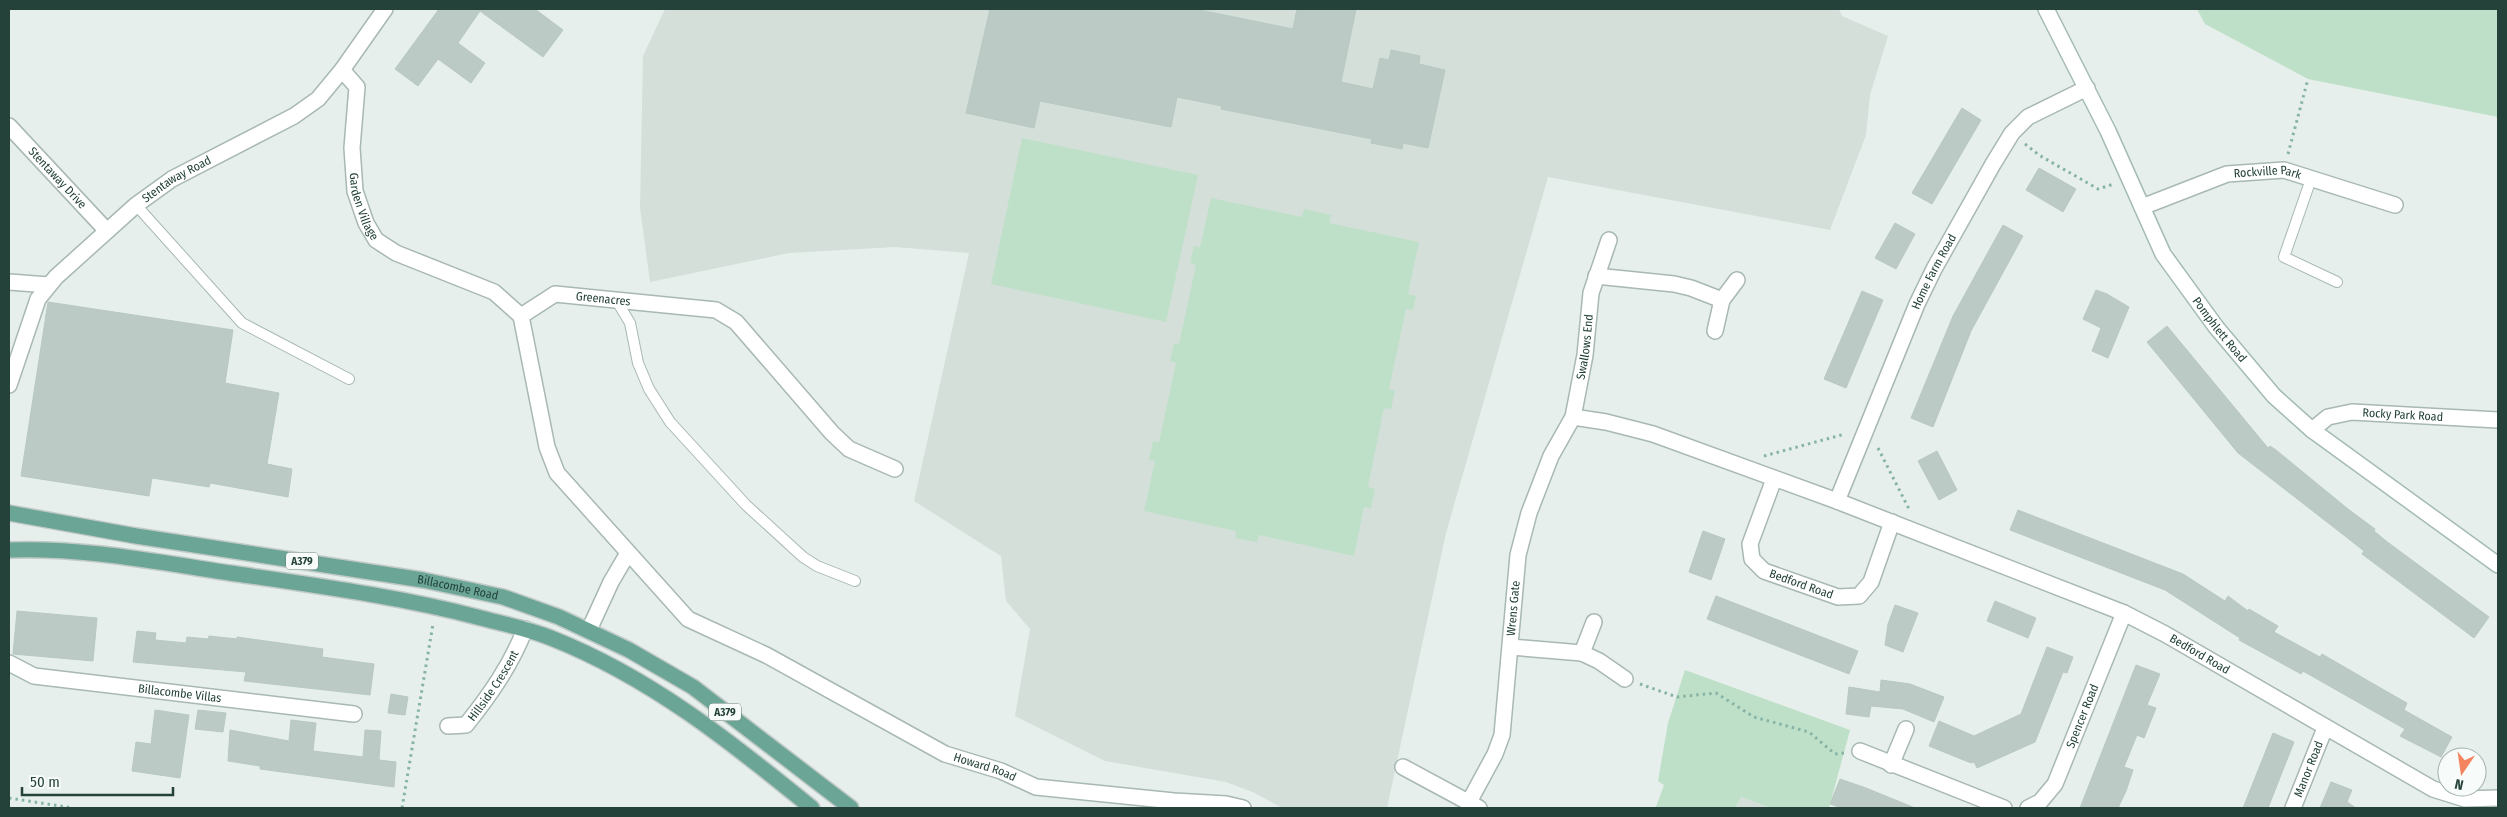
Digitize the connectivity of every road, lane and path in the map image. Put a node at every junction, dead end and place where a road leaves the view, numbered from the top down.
1 (384, 9) edge
2 (2046, 9) edge
3 (342, 70) junction
4 (2308, 79) dead end
5 (2087, 88) junction
6 (9, 126) edge
7 (2012, 133) junction
8 (2284, 170) junction
9 (2129, 179) junction
10 (2312, 179) junction
11 (136, 205) junction
12 (2395, 205) dead end
13 (2142, 208) junction
14 (107, 231) junction
15 (1610, 240) dead end
16 (1596, 276) junction
17 (1738, 280) dead end
18 (9, 282) edge
19 (2338, 282) dead end
20 (49, 285) junction
21 (615, 298) junction
22 (1722, 300) junction
23 (521, 316) junction
24 (1715, 331) dead end
25 (349, 379) dead end
26 (9, 385) edge
27 (1573, 417) junction
28 (2498, 420) edge
29 (2312, 430) junction
30 (1862, 436) junction
31 (1734, 464) junction
32 (895, 469) dead end
33 (1774, 479) junction
34 (1837, 501) junction
35 (1911, 512) dead end
36 (9, 513) edge
37 (1892, 522) junction
38 (9, 550) edge
39 (628, 552) junction
40 (2498, 565) edge
41 (856, 581) dead end
42 (436, 606) junction
43 (2124, 613) junction
44 (1594, 622) dead end
45 (525, 629) junction
46 (589, 630) junction
47 (1511, 647) junction
48 (1582, 653) junction
49 (9, 663) edge
50 (1625, 679) joint
51 (354, 714) dead end
52 (448, 726) dead end
53 (2325, 728) junction
54 (1906, 729) dead end
55 (1860, 751) joint
56 (1891, 765) junction
57 (1403, 767) dead end
58 (9, 798) edge
59 (2498, 798) edge
60 (2470, 804) edge
61 (1474, 805) edge
62 (1225, 806) edge
63 (73, 808) edge
64 (402, 808) edge
65 (812, 808) edge
66 (851, 808) edge
67 (1243, 808) edge
68 (2004, 808) edge
69 (2028, 808) edge
70 (2293, 808) edge

1 - 3 street, Stentaway Road
2 - 5 street, Pomphlett Road
3 - 11 street, Stentaway Road
3 - 23 street, Garden Village
4 - 8 path
5 - 7 street, Home Farm Road
5 - 9 street, Pomphlett Road
6 - 14 street, Stentaway Drive
7 - 9 path
7 - 30 street, Home Farm Road
8 - 10 street, Rockville Park
8 - 13 street, Rockville Park
9 - 13 street, Pomphlett Road
10 - 12 street, Rockville Park
10 - 19 lane
11 - 14 street, Stentaway Road
11 - 25 lane
13 - 29 street, Pomphlett Road
14 - 20 street, Stentaway Road
15 - 16 street, Swallows End
16 - 22 street
16 - 27 street, Swallows End
17 - 22 street
18 - 20 street
20 - 26 street, Stentaway Road
21 - 23 street, Greenacres
21 - 32 street, Greenacres
21 - 41 lane
22 - 24 street
23 - 39 street
27 - 31 street, Bedford Road
27 - 47 street, Wrens Gate
28 - 29 street, Rocky Park Road
29 - 40 street, Pomphlett Road
30 - 31 path
30 - 34 street, Home Farm Road
30 - 35 path
31 - 33 street, Bedford Road
33 - 34 street, Bedford Road
33 - 37 street, Bedford Road
34 - 37 street, Bedford Road
36 - 46 main road, Billacombe Road / A379
37 - 43 street, Bedford Road
38 - 42 main road, Billacombe Road / A379
39 - 46 street
39 - 62 street, Howard Road
42 - 45 main road, Billacombe Road / A379
42 - 64 path
43 - 53 street, Bedford Road
43 - 69 street, Spencer Road
44 - 48 street
45 - 52 street, Hillside Crescent
45 - 65 main road, Billacombe Road / A379
46 - 66 main road, Billacombe Road / A379
47 - 48 street
47 - 61 street, Wrens Gate
48 - 50 street
49 - 51 street, Billacombe Villas
50 - 55 path
53 - 60 street, Bedford Road
53 - 70 street, Manor Road
54 - 56 street
55 - 56 street
56 - 68 street
57 - 61 street, Wrens Gate
58 - 63 path
59 - 60 street, Bedford Road
62 - 67 street, Howard Road

